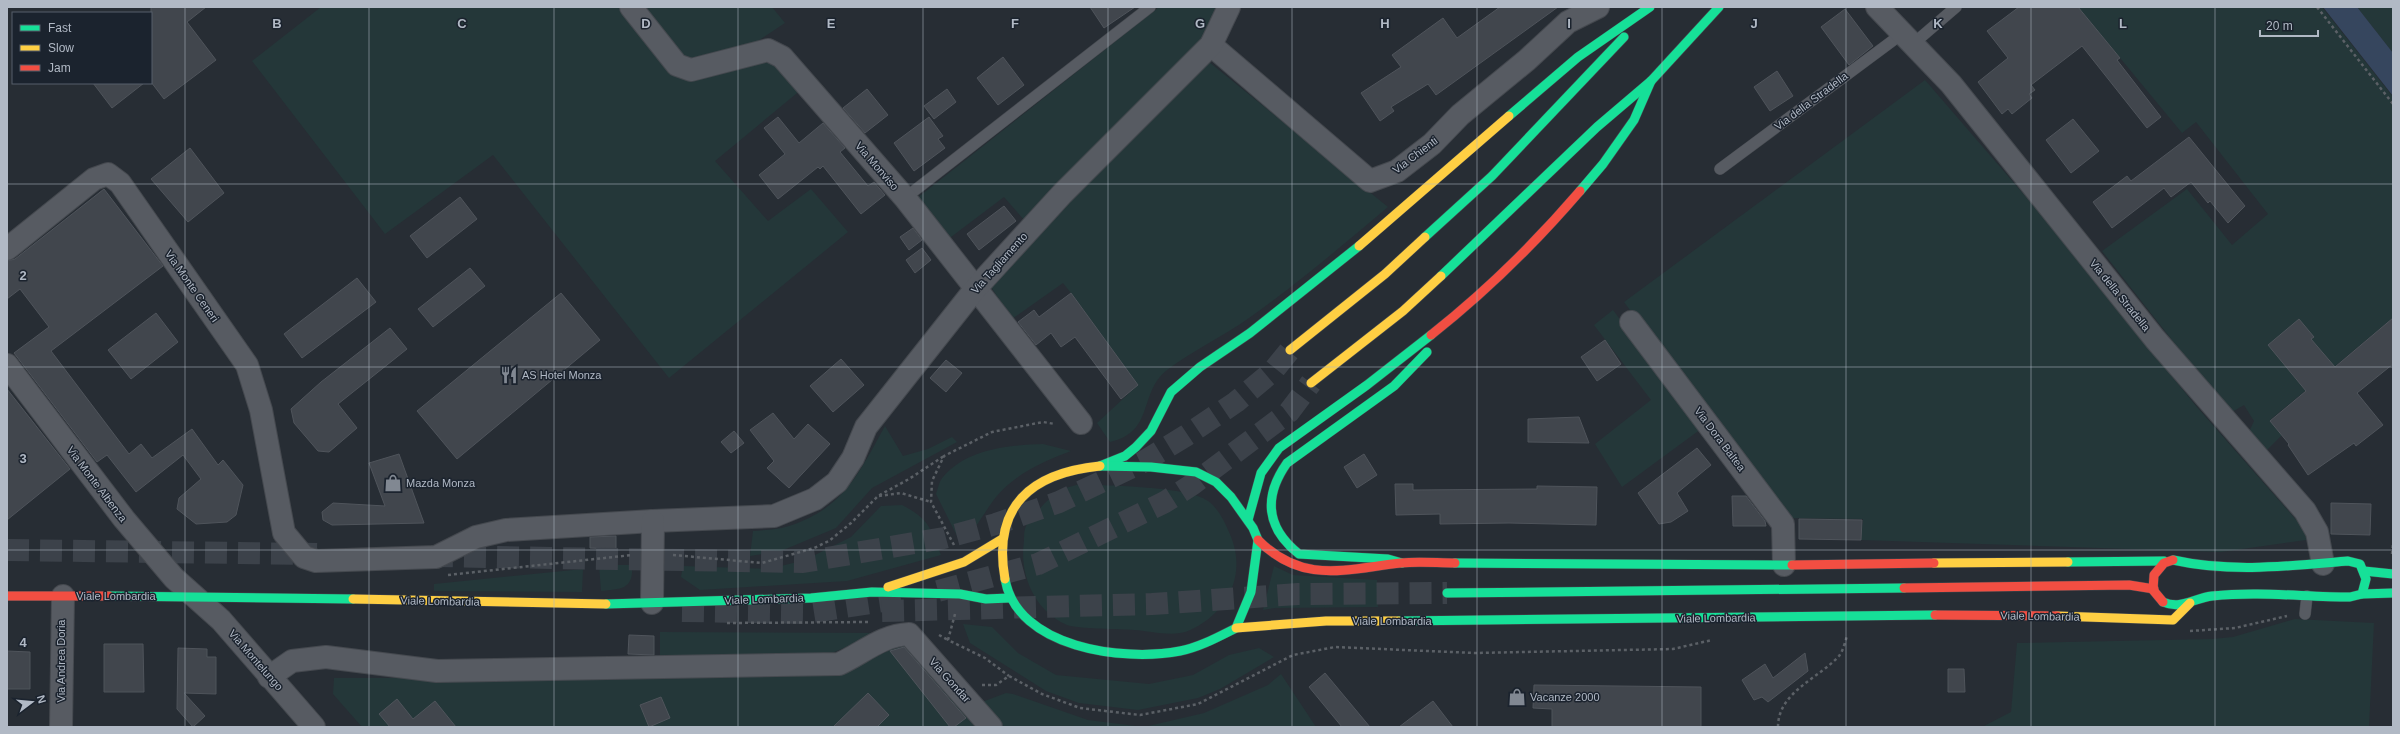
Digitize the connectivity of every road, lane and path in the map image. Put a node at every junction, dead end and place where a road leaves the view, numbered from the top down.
1 (631, 7) edge
2 (1150, 7) edge
3 (1229, 7) edge
4 (1598, 7) edge
5 (1651, 7) edge
6 (1719, 7) edge
7 (1877, 7) edge
8 (1956, 7) edge
9 (2317, 7) edge
10 (1908, 38) junction
11 (1211, 45) junction
12 (1651, 81) junction
13 (2393, 104) edge
14 (1720, 169) dead end
15 (905, 198) junction
16 (7, 249) edge
17 (976, 288) junction
18 (1463, 310) junction
19 (1631, 322) dead end
20 (1290, 350) tunnel mouth
21 (7, 365) edge
22 (1311, 383) tunnel mouth
23 (1081, 423) joint
24 (944, 456) junction
25 (1100, 466) junction
26 (878, 496) junction
27 (1248, 520) junction
28 (653, 521) junction
29 (1002, 539) junction
30 (1258, 540) junction
31 (652, 553) junction
32 (2164, 562) junction
33 (1402, 563) junction
34 (2323, 564) junction
35 (1784, 565) junction
36 (2364, 571) junction
37 (2393, 574) edge
38 (442, 576) dead end
39 (2154, 589) junction
40 (872, 592) junction
41 (1447, 593) tunnel mouth
42 (2393, 593) edge
43 (2362, 594) junction
44 (7, 596) edge
45 (63, 596) junction
46 (195, 596) junction
47 (2307, 596) junction
48 (1009, 598) junction
49 (652, 603) junction
50 (2190, 603) junction
51 (2305, 614) joint
52 (876, 622) dead end
53 (722, 623) dead end
54 (1236, 628) junction
55 (2183, 631) dead end
56 (934, 633) dead end
57 (1841, 633) dead end
58 (1720, 637) dead end
59 (948, 640) dead end
60 (269, 677) junction
61 (958, 688) junction
62 (987, 723) edge
63 (61, 727) edge
64 (314, 727) edge
65 (1778, 727) edge

1 - 15 street, Via Monviso
2 - 15 lane
3 - 11 street, Via Tagliamento
4 - 11 street, Via Chienti
5 - 20 main road
5 - 25 main road
6 - 12 main road
7 - 10 street, Via della Stradella
8 - 10 lane
9 - 13 path
10 - 14 lane, Via della Stradella
10 - 34 street, Via della Stradella
11 - 17 street, Via Tagliamento
12 - 18 main road
12 - 22 main road
15 - 17 street, Via Monviso
16 - 28 street, Via Monte Ceneri
17 - 23 street, Via Monviso
17 - 28 street, Via Tagliamento
18 - 27 main road
18 - 33 main road
19 - 35 street, Via Dora Baltea
21 - 46 street, Via Monte Albenza
23 - 24 path
24 - 26 path
24 - 26 path
25 - 27 main road
25 - 29 main road
26 - 31 path
27 - 30 main road
28 - 31 street
29 - 40 main road, Viale Lombardia
29 - 48 main road
30 - 33 main road
30 - 54 main road
31 - 38 path
31 - 49 street
32 - 34 main road
32 - 35 main road
32 - 39 main road
33 - 35 main road
34 - 36 main road
36 - 37 main road
36 - 43 main road
39 - 41 main road
39 - 50 main road, Viale Lombardia
40 - 48 main road, Viale Lombardia
40 - 49 main road, Viale Lombardia
42 - 43 main road, Viale Lombardia
43 - 47 main road, Viale Lombardia
44 - 45 main road, Viale Lombardia
45 - 46 main road, Viale Lombardia
45 - 63 street, Via Andrea Doria
46 - 49 main road, Viale Lombardia
46 - 60 street, Via Montelungo
47 - 50 main road, Viale Lombardia
47 - 51 lane
48 - 54 main road
50 - 54 main road, Viale Lombardia
51 - 55 path
52 - 53 path
56 - 59 path
57 - 65 path
58 - 61 path
60 - 61 street, Via Gondar
60 - 64 street, Via Montelungo
61 - 62 street, Via Gondar

